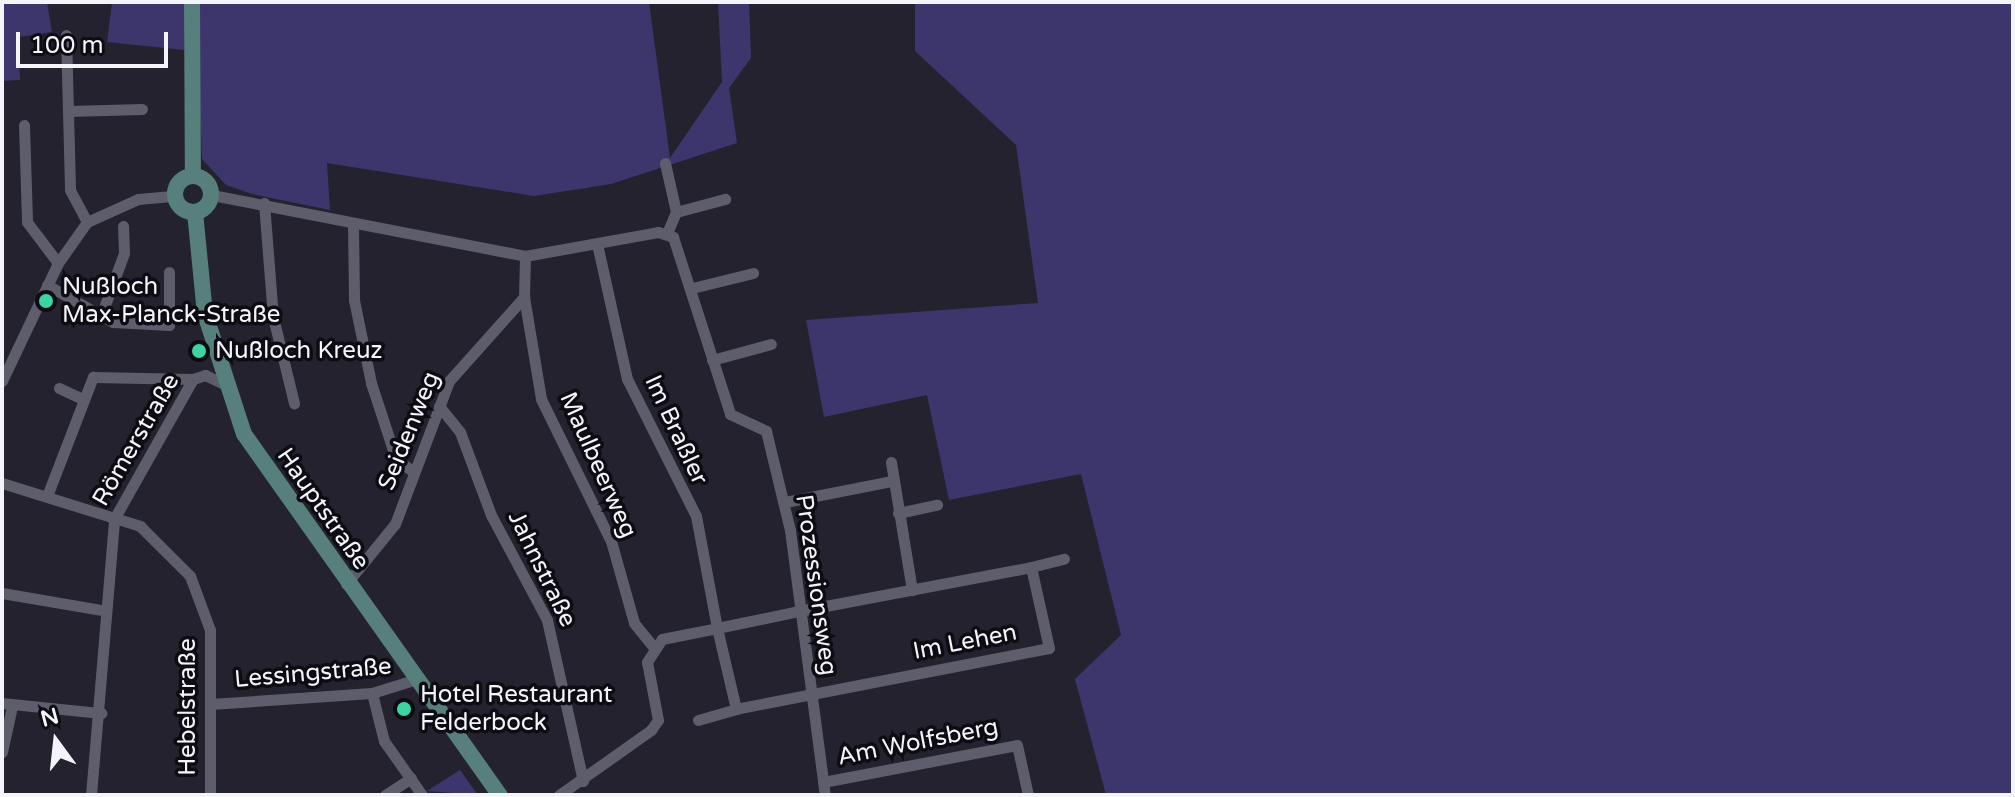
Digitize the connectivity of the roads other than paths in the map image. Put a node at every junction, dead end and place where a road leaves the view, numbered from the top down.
1 (192, 2) edge
2 (66, 35) dead end
3 (142, 109) dead end
4 (69, 111) junction
5 (24, 125) dead end
6 (665, 163) dead end
7 (193, 175) junction
8 (212, 195) junction
9 (175, 196) junction
10 (725, 199) dead end
11 (264, 203) junction
12 (195, 212) junction
13 (676, 212) junction
14 (87, 222) junction
15 (353, 225) junction
16 (123, 226) dead end
17 (667, 233) junction
18 (598, 248) junction
19 (525, 256) junction
20 (58, 263) junction
21 (169, 272) dead end
22 (753, 273) dead end
23 (47, 285) junction
24 (692, 288) junction
25 (524, 297) junction
26 (101, 316) junction
27 (2, 344) edge
28 (16, 344) junction
29 (771, 344) dead end
30 (712, 360) junction
31 (193, 379) junction
32 (2, 381) edge
33 (226, 385) junction
34 (59, 388) dead end
35 (83, 399) junction
36 (294, 403) dead end
37 (439, 406) junction
38 (891, 462) dead end
39 (414, 472) junction
40 (891, 481) junction
41 (2, 483) edge
42 (47, 496) junction
43 (785, 502) junction
44 (937, 505) dead end
45 (898, 513) junction
46 (114, 519) junction
47 (1064, 559) dead end
48 (1031, 567) junction
49 (346, 584) junction
50 (912, 590) junction
51 (2, 593) edge
52 (101, 610) junction
53 (799, 611) junction
54 (717, 628) junction
55 (652, 645) junction
56 (417, 679) junction
57 (372, 693) junction
58 (808, 695) junction
59 (211, 704) junction
60 (7, 705) edge
61 (736, 709) junction
62 (101, 713) junction
63 (698, 720) dead end
64 (2, 752) edge
65 (411, 778) junction
66 (583, 781) junction
67 (824, 789) edge
68 (91, 795) edge
69 (210, 795) edge
70 (385, 795) edge
71 (422, 795) edge
72 (500, 795) edge
73 (559, 795) edge
74 (1028, 795) edge

1 - 7 main road
2 - 4 street
3 - 4 street
4 - 14 street
5 - 20 street
6 - 13 street
7 - 8 main road
7 - 9 main road
8 - 11 street
8 - 12 main road
9 - 12 main road
9 - 14 street
10 - 13 street
11 - 15 street
11 - 36 street
12 - 33 main road, Hauptstraße
13 - 17 street
14 - 20 street
15 - 19 street
15 - 39 street
16 - 26 street
17 - 18 street
17 - 24 street, Prozessionsweg
18 - 19 street
18 - 54 street, Im Braßler
19 - 25 street
20 - 23 street
21 - 26 street
22 - 24 street
23 - 26 street
23 - 28 street
24 - 30 street, Prozessionsweg
25 - 37 street, Seidenweg
25 - 55 street, Maulbeerweg
27 - 28 street
28 - 32 street
29 - 30 street
30 - 43 street, Prozessionsweg
31 - 33 street, Römerstraße
31 - 35 street
31 - 46 street, Römerstraße
33 - 49 main road, Hauptstraße
34 - 35 street
35 - 42 street
37 - 39 street, Seidenweg
37 - 66 street, Jahnstraße
38 - 40 street
39 - 49 street, Seidenweg
40 - 43 street
40 - 45 street
41 - 42 street, Hebelstraße
42 - 46 street, Hebelstraße
43 - 53 street, Prozessionsweg
44 - 45 street
45 - 50 street
46 - 52 street, Römerstraße
46 - 59 street, Hebelstraße
47 - 48 street
48 - 50 street
48 - 58 street, Im Lehen
49 - 56 main road, Hauptstraße
50 - 53 street
51 - 52 street
52 - 62 street, Römerstraße
53 - 54 street
53 - 58 street, Prozessionsweg
54 - 55 street
54 - 61 street, Im Braßler
55 - 66 street
56 - 57 street, Lessingstraße
56 - 72 main road, Hauptstraße
57 - 59 street, Lessingstraße
57 - 65 street
58 - 61 street
58 - 67 street, Prozessionsweg
59 - 69 street, Hebelstraße
60 - 62 street
60 - 64 street
61 - 63 street
62 - 68 street, Römerstraße
65 - 70 street
65 - 71 street
66 - 73 street
67 - 74 street, Am Wolfsberg

